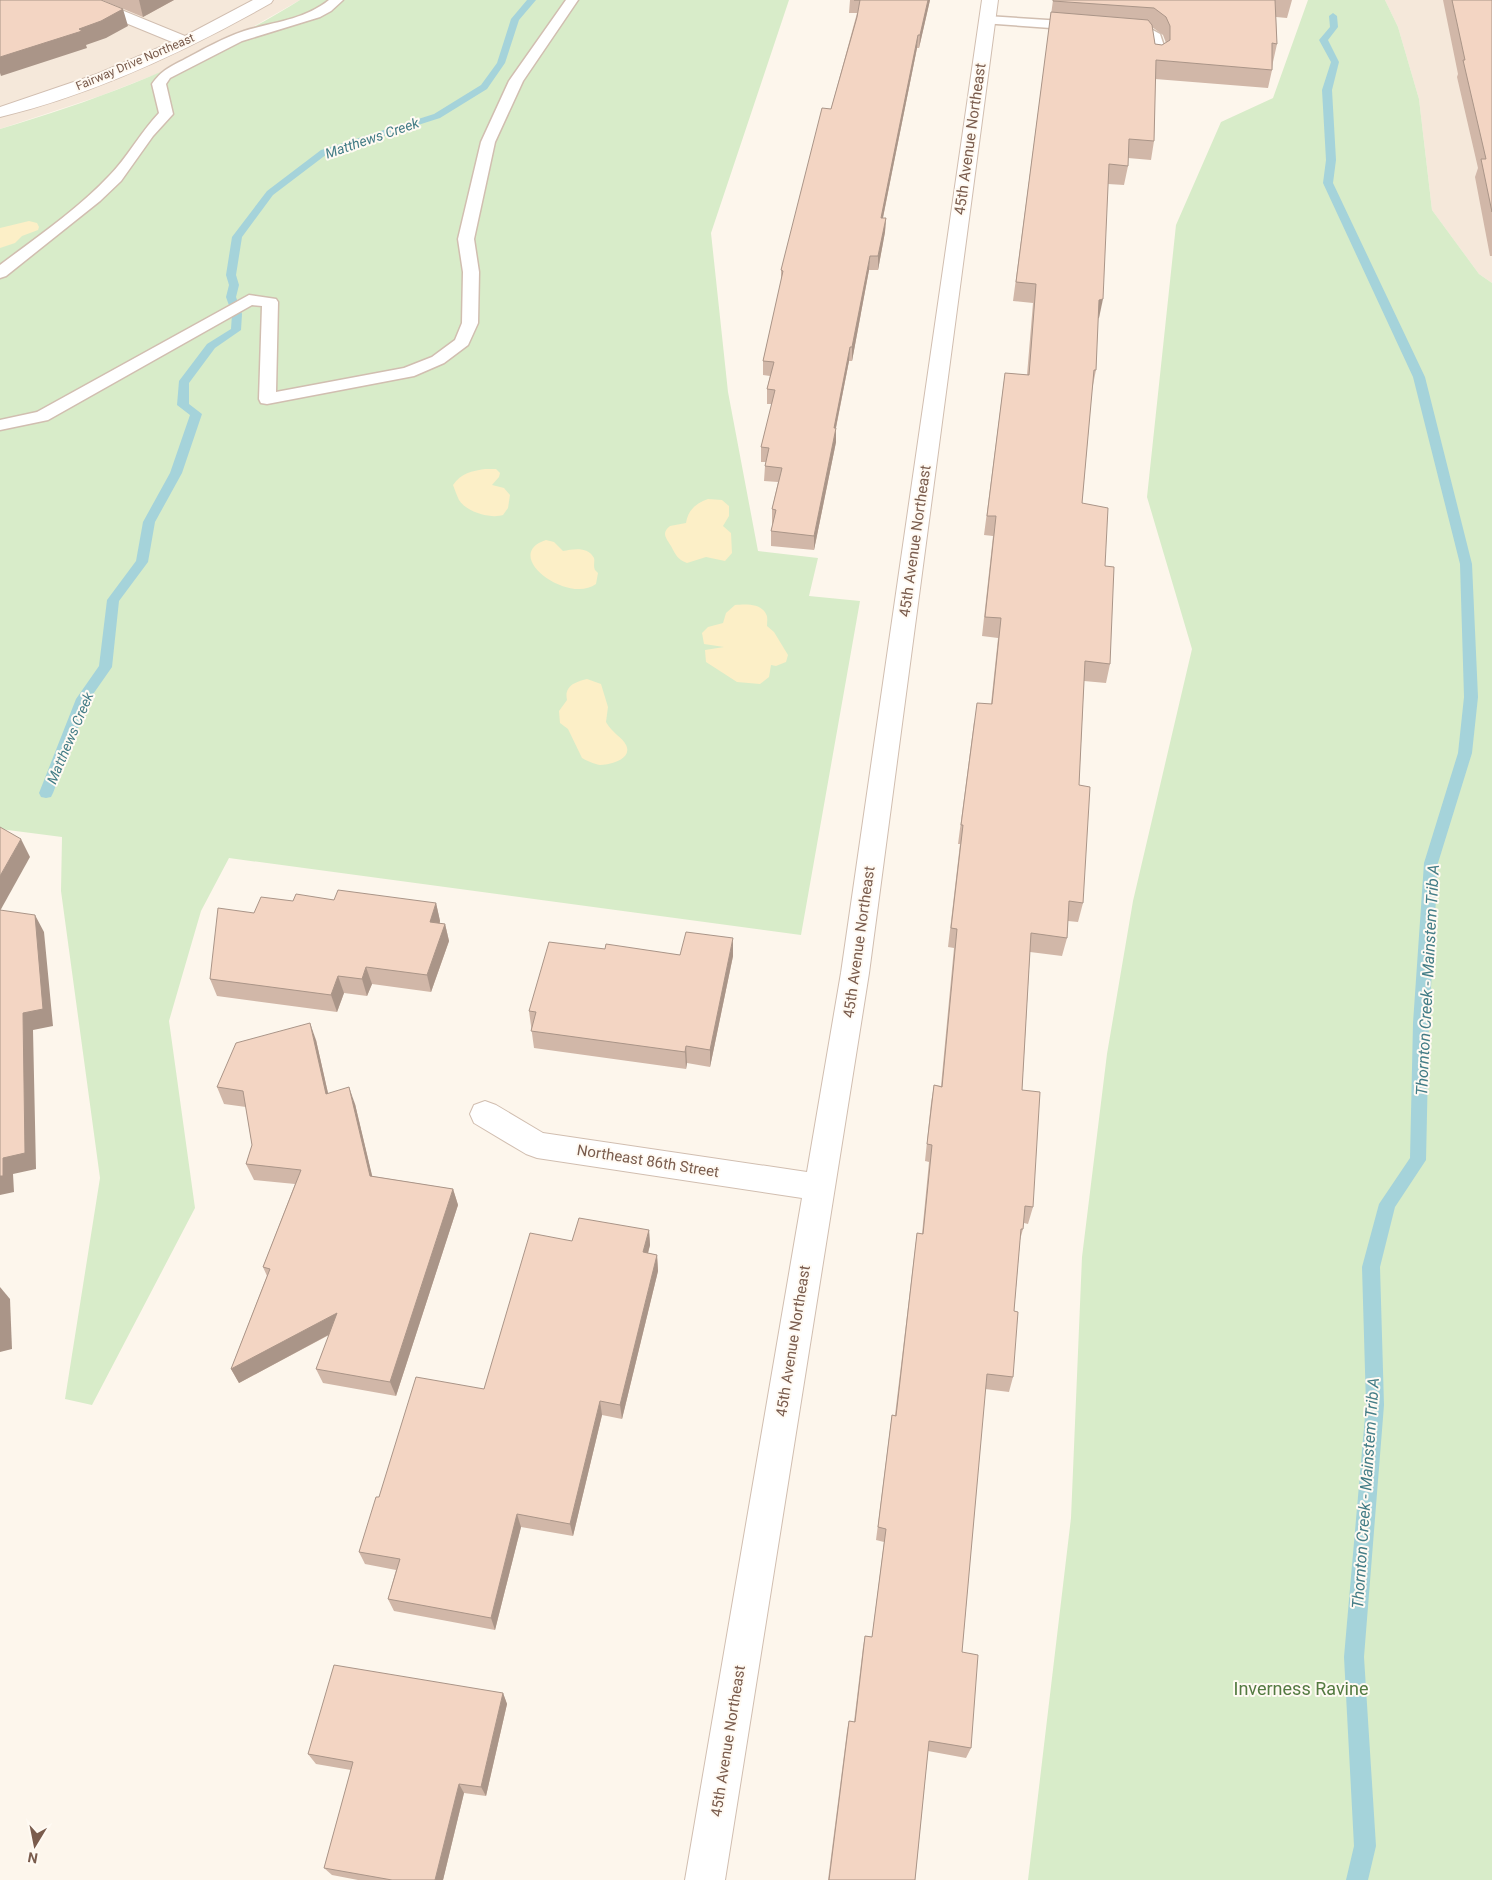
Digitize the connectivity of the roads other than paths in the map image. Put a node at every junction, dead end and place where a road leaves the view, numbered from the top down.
1 (83, 0) edge
2 (265, 0) edge
3 (337, 0) edge
4 (572, 0) edge
5 (988, 10) edge
6 (1092, 27) edge
7 (1111, 28) edge
8 (186, 42) junction
9 (1158, 58) edge
10 (0, 112) edge
11 (0, 273) edge
12 (0, 425) edge
13 (485, 1114) dead end
14 (819, 1187) junction
15 (705, 1880) edge

1 - 8 street
2 - 8 street, Fairway Drive Northeast
3 - 11 lane
4 - 12 lane
5 - 6 lane
5 - 14 street, 45th Avenue Northeast
7 - 9 lane
8 - 10 street, Fairway Drive Northeast
13 - 14 street, Northeast 86th Street
14 - 15 street, 45th Avenue Northeast

